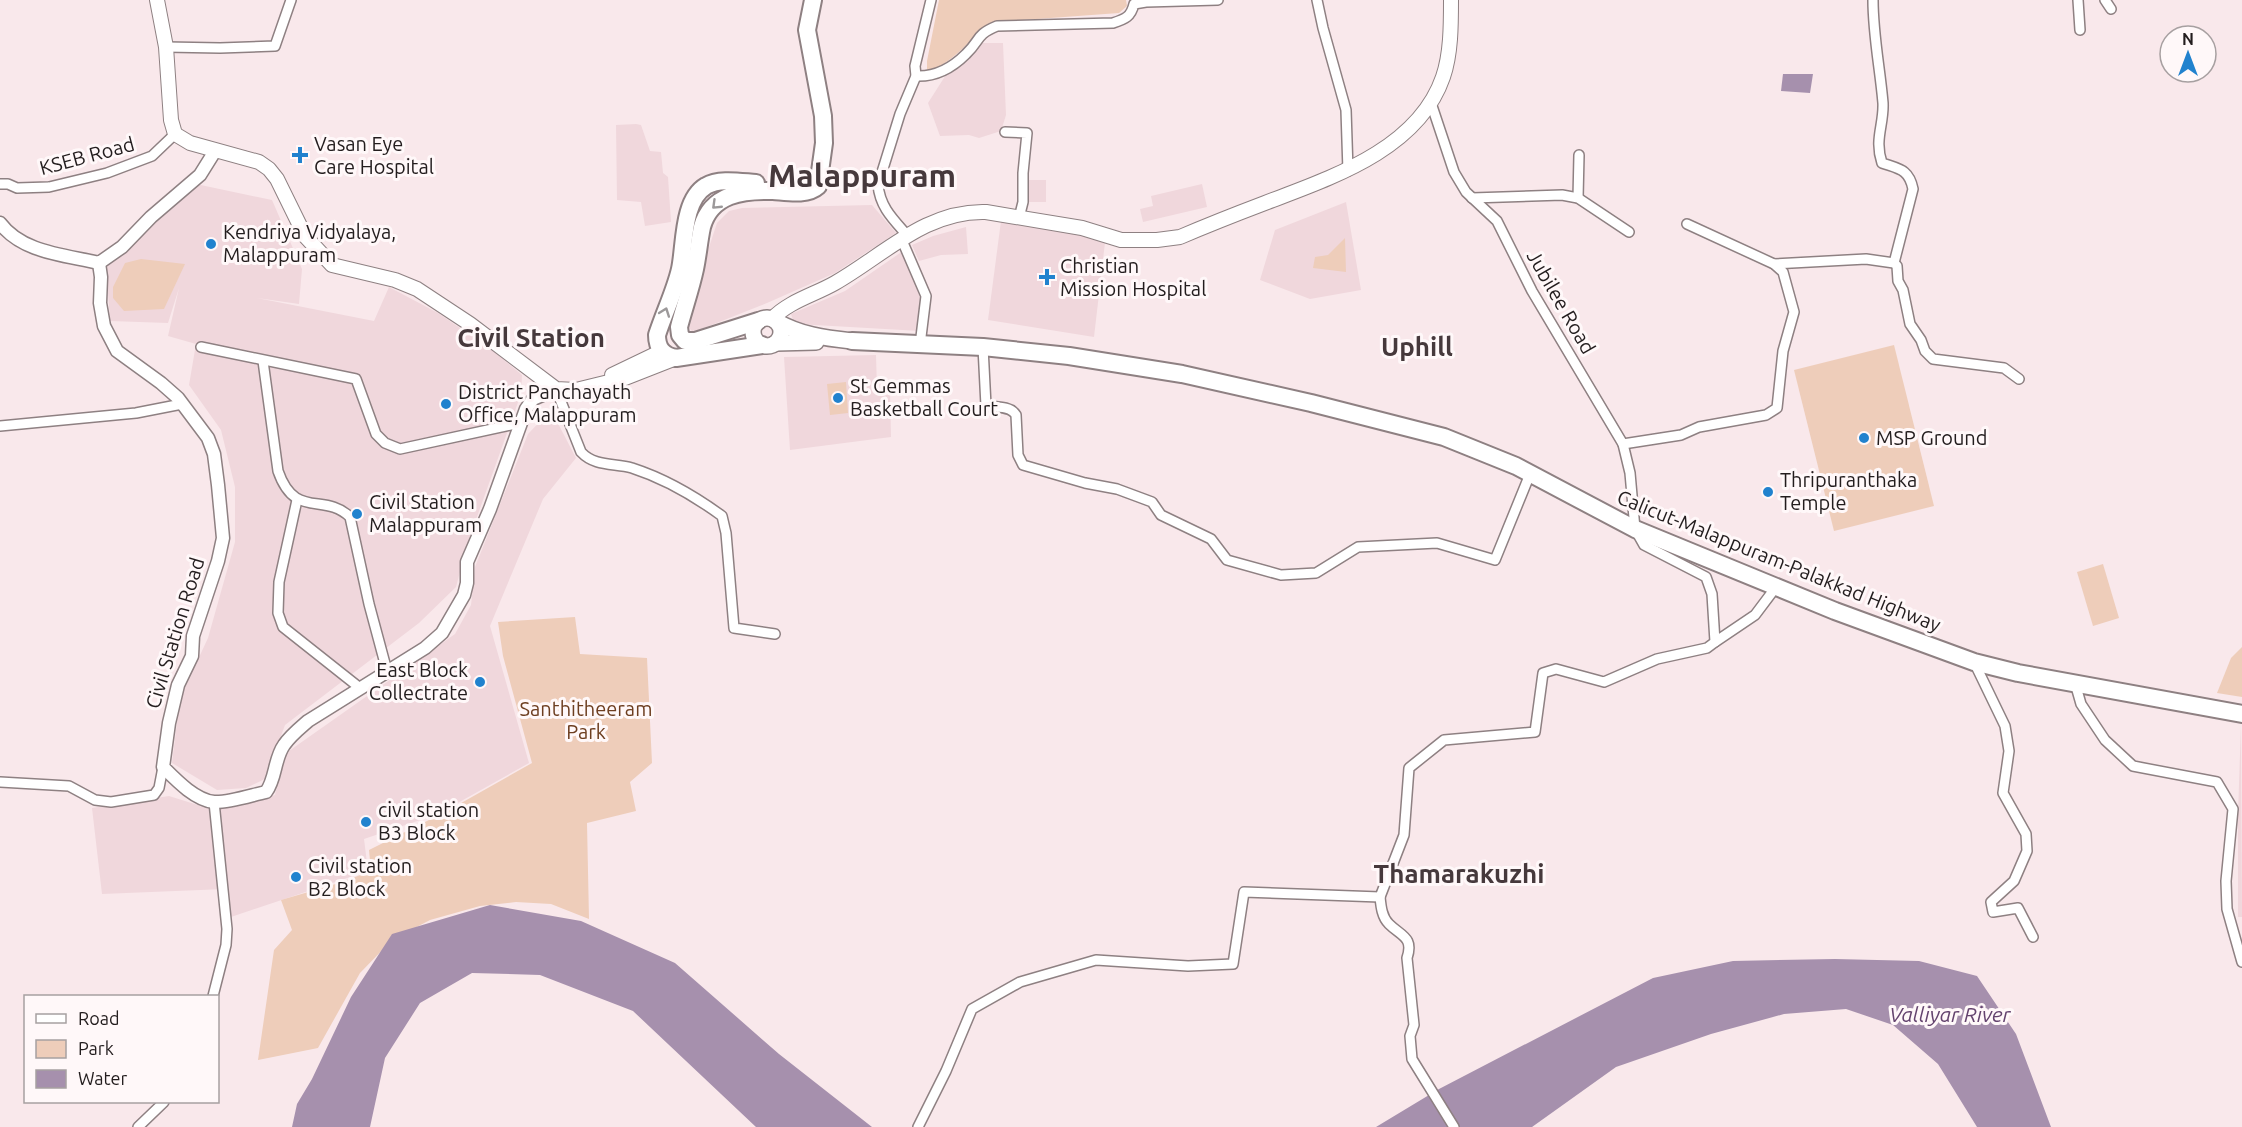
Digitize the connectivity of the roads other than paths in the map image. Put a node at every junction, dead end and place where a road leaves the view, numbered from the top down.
1 (157, 0) edge
2 (291, 0) edge
3 (813, 0) edge
4 (931, 0) edge
5 (1218, 0) edge
6 (1317, 0) edge
7 (1451, 0) edge
8 (1873, 0) edge
9 (2078, 0) edge
10 (2105, 0) edge
11 (1134, 2) edge
12 (2111, 9) dead end
13 (2080, 30) dead end
14 (166, 47) junction
15 (916, 76) junction
16 (1431, 103) junction
17 (1005, 132) dead end
18 (175, 134) junction
19 (215, 151) junction
20 (1579, 155) dead end
21 (1348, 171) junction
22 (820, 173) junction
23 (0, 184) edge
24 (1472, 198) junction
25 (1578, 198) junction
26 (1019, 218) junction
27 (0, 223) edge
28 (1686, 224) dead end
29 (1629, 232) dead end
30 (904, 237) junction
31 (99, 262) junction
32 (1894, 263) junction
33 (1774, 264) junction
34 (769, 321) junction
35 (852, 341) junction
36 (769, 344) junction
37 (920, 345) junction
38 (201, 347) dead end
39 (983, 347) junction
40 (669, 355) junction
41 (263, 361) junction
42 (2019, 379) dead end
43 (556, 389) junction
44 (182, 404) junction
45 (520, 423) junction
46 (0, 426) edge
47 (1623, 444) junction
48 (1530, 474) junction
49 (297, 500) junction
50 (1635, 529) junction
51 (1776, 587) junction
52 (775, 634) dead end
53 (1715, 642) junction
54 (1974, 662) junction
55 (387, 671) junction
56 (2075, 683) junction
57 (360, 688) junction
58 (2242, 714) edge
59 (163, 768) junction
60 (0, 782) edge
61 (214, 802) junction
62 (1380, 897) junction
63 (2033, 937) dead end
64 (2242, 962) edge
65 (213, 995) edge
66 (162, 1103) edge
67 (920, 1123) edge
68 (138, 1127) edge
69 (1454, 1127) edge

1 - 14 main road
2 - 14 street
3 - 22 highway
4 - 15 street
5 - 11 street
6 - 21 street
7 - 16 main road
8 - 32 street
9 - 13 street
10 - 12 street
11 - 15 street
14 - 18 main road
15 - 30 street
16 - 21 main road
16 - 24 street, Jubilee Road
17 - 26 street
18 - 19 main road
18 - 23 street, KSEB Road
19 - 31 street
19 - 43 main road
20 - 25 street
21 - 26 main road
22 -> 34 highway
40 -> 22 highway
24 - 25 street
24 - 47 street, Jubilee Road
25 - 29 street
26 - 30 main road
27 - 31 street
28 - 33 street
30 - 34 main road
30 - 37 street
31 - 44 street, Civil Station Road
32 - 33 street
32 - 42 street
33 - 47 street
34 - 35 main road, Calicut-Malappuram-Palakkad Highway
34 - 36 main road
34 - 36 main road
35 - 36 main road, Calicut-Malappuram-Palakkad Highway
35 - 37 highway, Calicut-Malappuram-Palakkad Highway
36 - 40 highway, Calicut-Malappuram-Palakkad Highway
37 - 39 highway, Calicut-Malappuram-Palakkad Highway
38 - 41 street
39 - 48 highway, Calicut-Malappuram-Palakkad Highway
39 - 48 street
40 - 43 main road
41 - 45 street
41 - 49 street
43 - 45 street
43 - 52 street
44 - 46 street
44 - 59 street, Civil Station Road
45 - 55 street
47 - 50 street, Jubilee Road
48 - 50 highway, Calicut-Malappuram-Palakkad Highway
49 - 55 street
49 - 57 street
50 - 51 highway, Calicut-Malappuram-Palakkad Highway
50 - 53 street
51 - 53 street
51 - 54 highway, Calicut-Malappuram-Palakkad Highway
53 - 62 street
54 - 56 highway, Calicut-Malappuram-Palakkad Highway
54 - 63 street
55 - 57 street
56 - 58 highway, Calicut-Malappuram-Palakkad Highway
56 - 64 street
57 - 61 street
59 - 60 street
59 - 61 street
61 - 65 street
62 - 67 street
62 - 69 street
66 - 68 street

